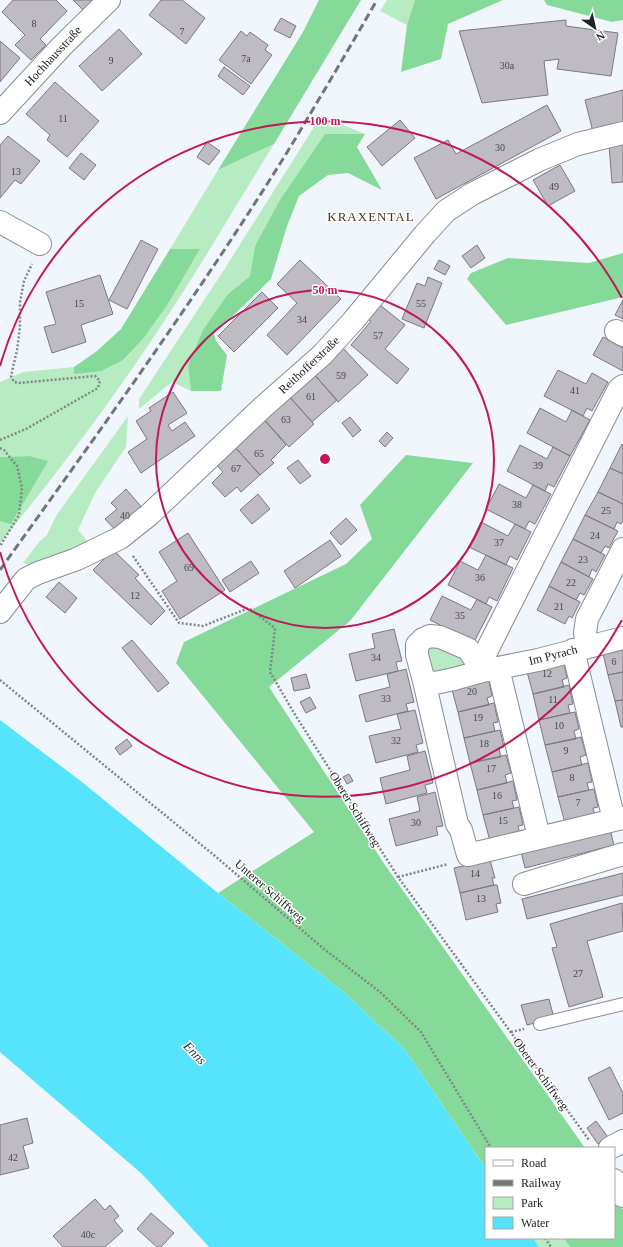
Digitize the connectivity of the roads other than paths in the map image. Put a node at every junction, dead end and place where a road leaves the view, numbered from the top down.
1 (108, 0) edge
2 (0, 113) edge
3 (623, 133) edge
4 (0, 222) edge
5 (40, 244) road end
6 (623, 386) edge
7 (623, 549) edge
8 (0, 612) edge
9 (623, 638) edge
10 (580, 648) junction
11 (490, 669) junction
12 (424, 681) junction
13 (619, 819) edge
14 (540, 837) junction
15 (623, 854) edge
16 (524, 884) dead end
17 (623, 1004) edge
18 (540, 1024) dead end
19 (623, 1141) edge
20 (612, 1147) edge
21 (615, 1182) edge
22 (623, 1196) edge

1 - 2 street, Hochhausstraße
3 - 8 street, Reithofferstraße
4 - 5 street
6 - 11 street
7 - 10 street
9 - 10 street, Im Pyrach
10 - 11 street, Im Pyrach
10 - 13 street
11 - 12 street, Im Pyrach
11 - 12 street
11 - 14 street
12 - 14 street
13 - 14 street
15 - 16 street
17 - 18 lane
19 - 20 street
21 - 22 street

